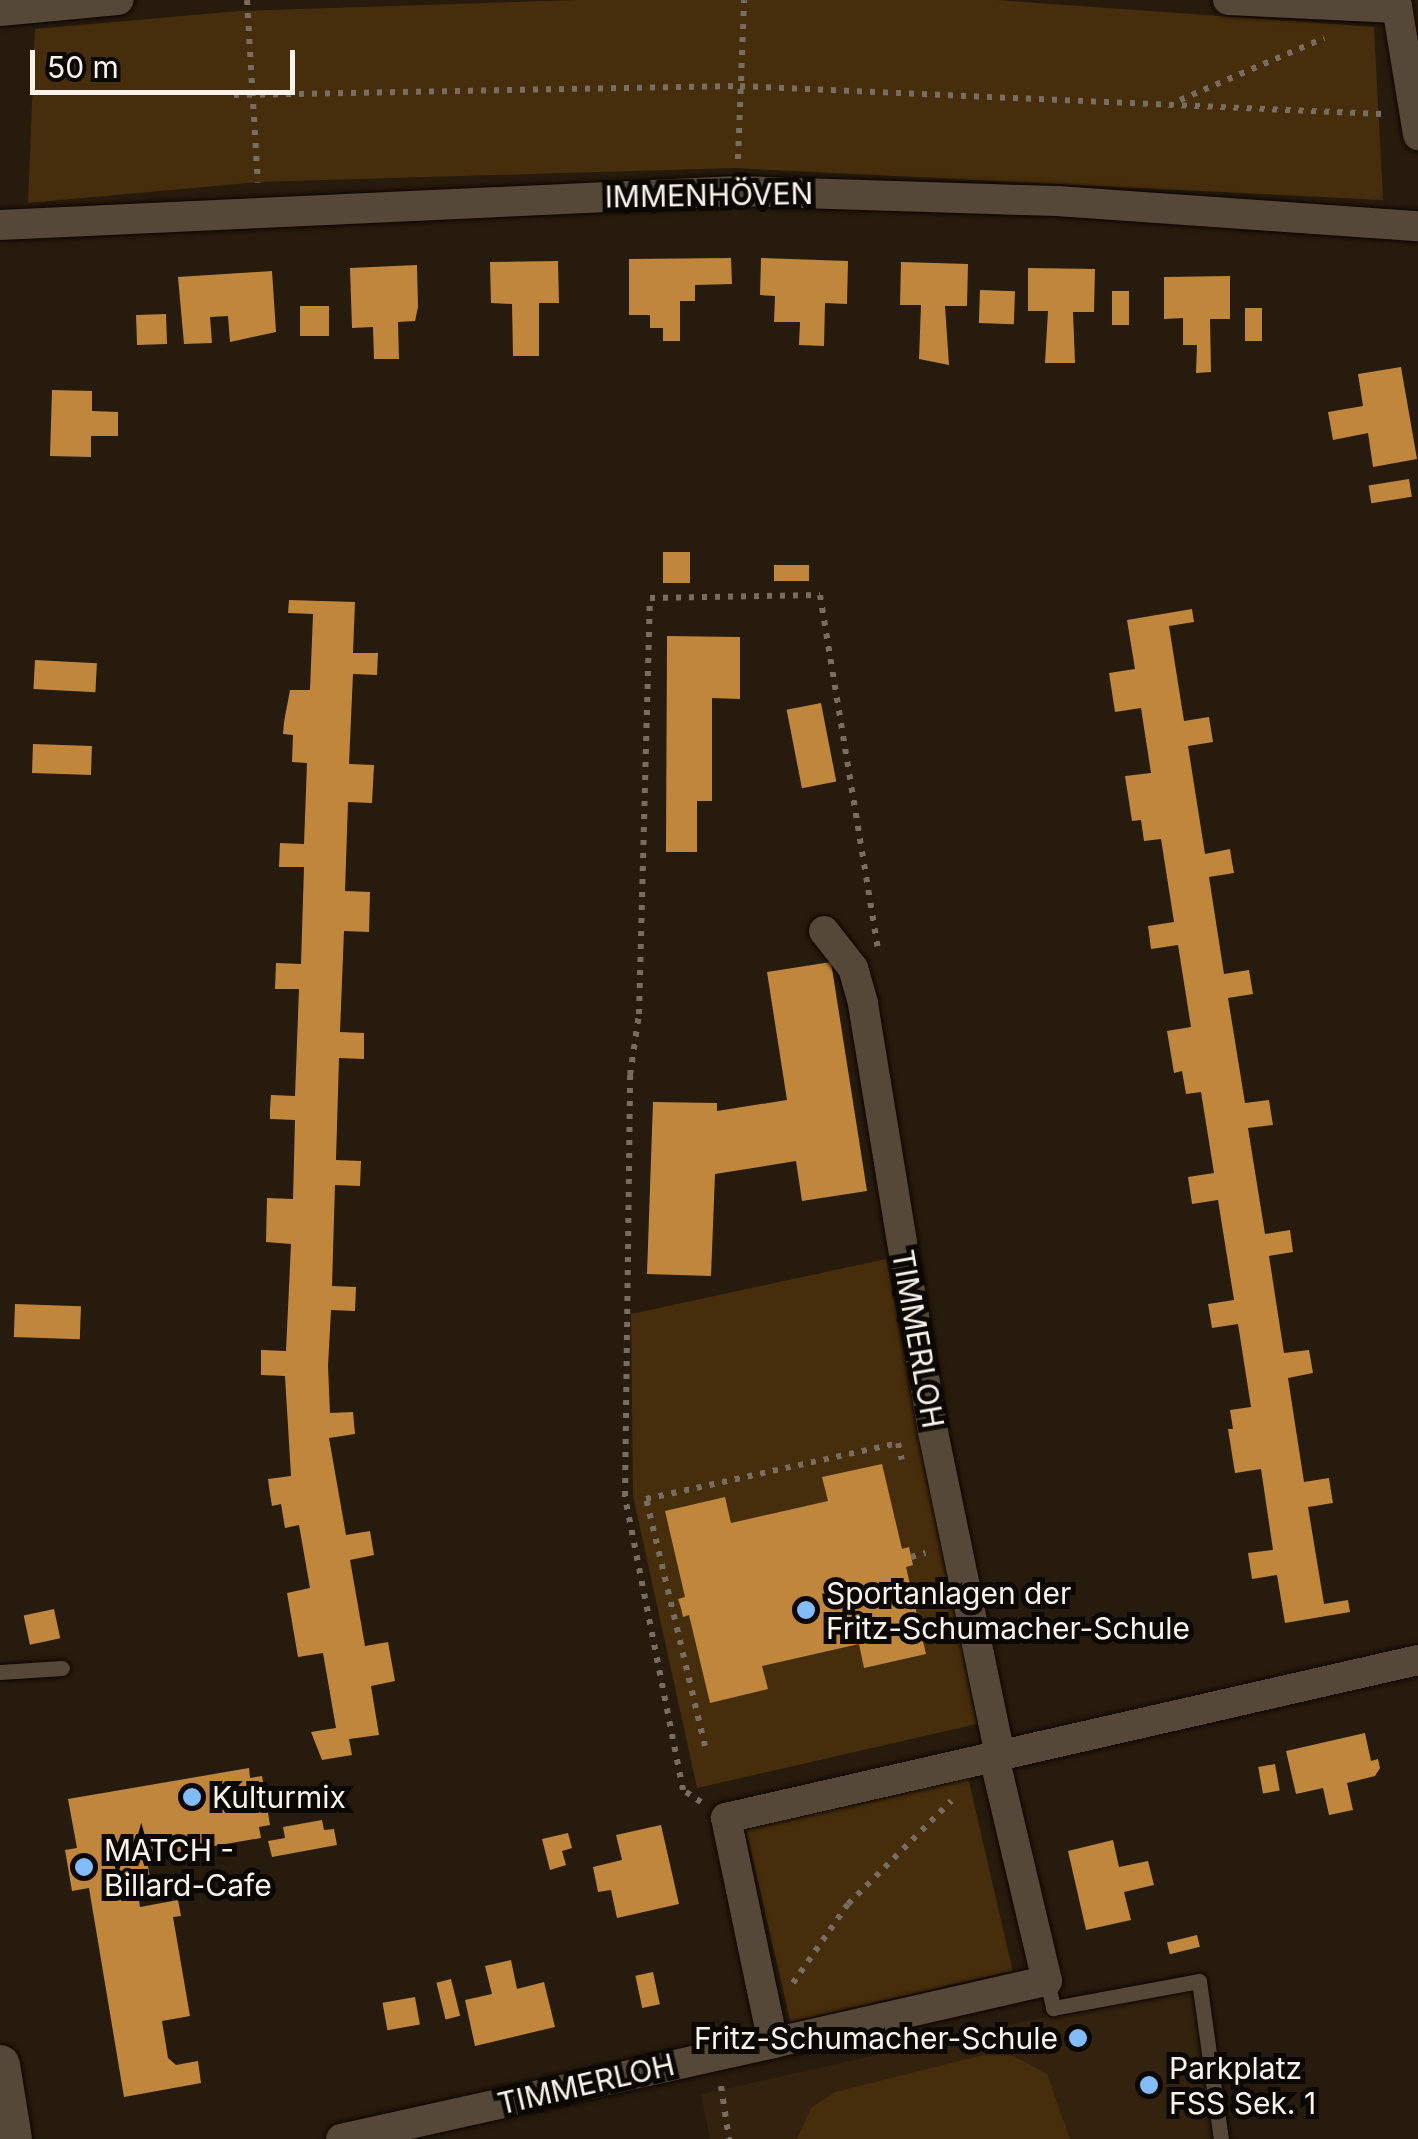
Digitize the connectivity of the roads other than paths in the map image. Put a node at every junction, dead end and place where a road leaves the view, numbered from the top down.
1 (118, 0) edge
2 (1228, 0) edge
3 (1397, 4) edge
4 (0, 12) edge
5 (1416, 125) edge
6 (0, 225) edge
7 (1418, 226) edge
8 (824, 931) dead end
9 (1418, 1660) edge
10 (62, 1668) dead end
11 (0, 1672) edge
12 (997, 1756) junction
13 (1046, 1982) junction
14 (771, 2030) junction
15 (0, 2065) edge
16 (12, 2139) edge
17 (341, 2139) edge
18 (1221, 2139) edge

1 - 4 street
2 - 3 street
3 - 5 street
6 - 7 street, IMMENHÖVEN
8 - 12 street, TIMMERLOH
9 - 12 street
10 - 11 lane
12 - 13 street, TIMMERLOH
12 - 14 street
13 - 14 street, TIMMERLOH
13 - 18 lane
14 - 17 street, TIMMERLOH
15 - 16 street

